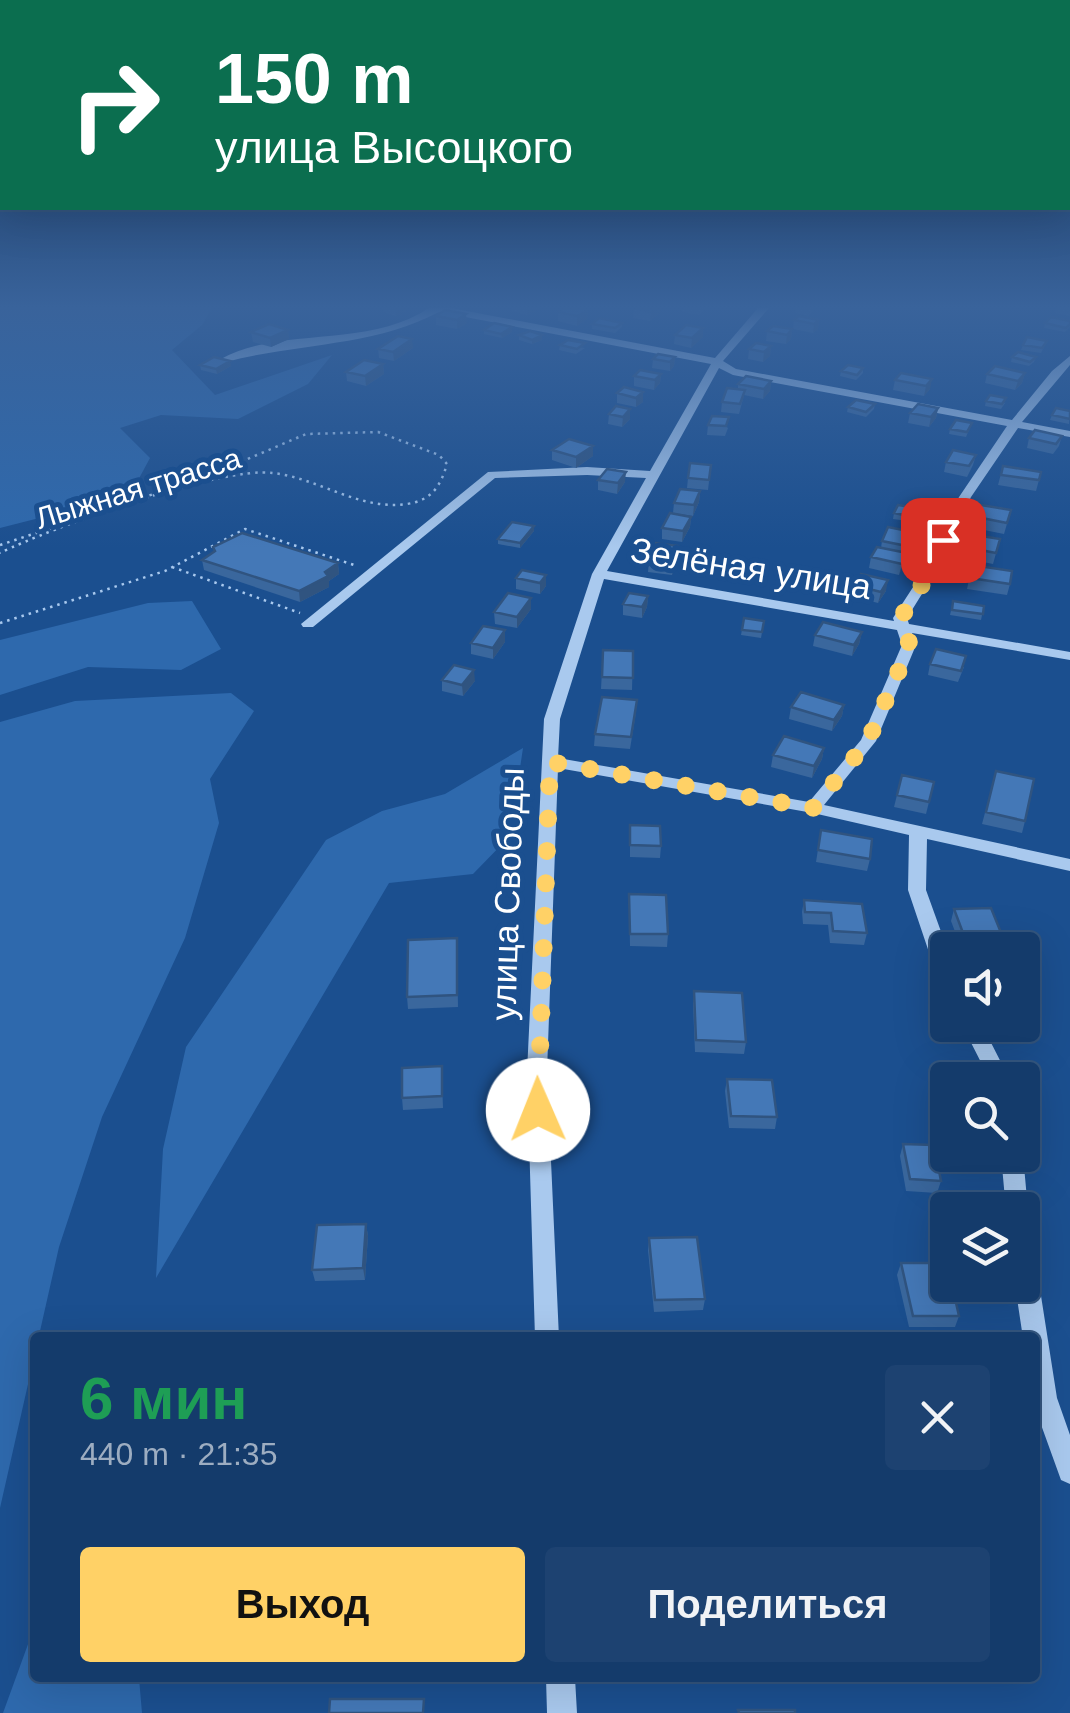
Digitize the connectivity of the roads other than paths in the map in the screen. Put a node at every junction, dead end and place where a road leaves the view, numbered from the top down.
1 (703, 388) edge
2 (823, 388) edge
3 (1047, 388) edge
4 (1020, 423) junction
5 (1070, 434) edge
6 (652, 475) junction
7 (599, 574) junction
8 (312, 621) road end
9 (902, 624) junction
10 (1070, 656) edge
11 (550, 762) junction
12 (813, 808) junction
13 (918, 832) junction
14 (1070, 865) edge
15 (932, 932) edge
16 (1030, 1302) edge
17 (547, 1332) edge
18 (1034, 1332) edge
19 (1040, 1371) edge
20 (1070, 1471) edge
21 (561, 1682) edge
22 (562, 1713) edge

1 - 6 street, улица Свободы
2 - 4 street
3 - 4 street
4 - 5 street
4 - 9 street
6 - 7 street, улица Свободы
6 - 8 street
7 - 9 street, Зелёная улица
7 - 11 street, улица Свободы
9 - 10 street, Зелёная улица
9 - 12 street
11 - 12 street
11 - 17 street, улица Свободы
12 - 13 street
13 - 14 street
13 - 15 street
16 - 18 street
19 - 20 street
21 - 22 street

